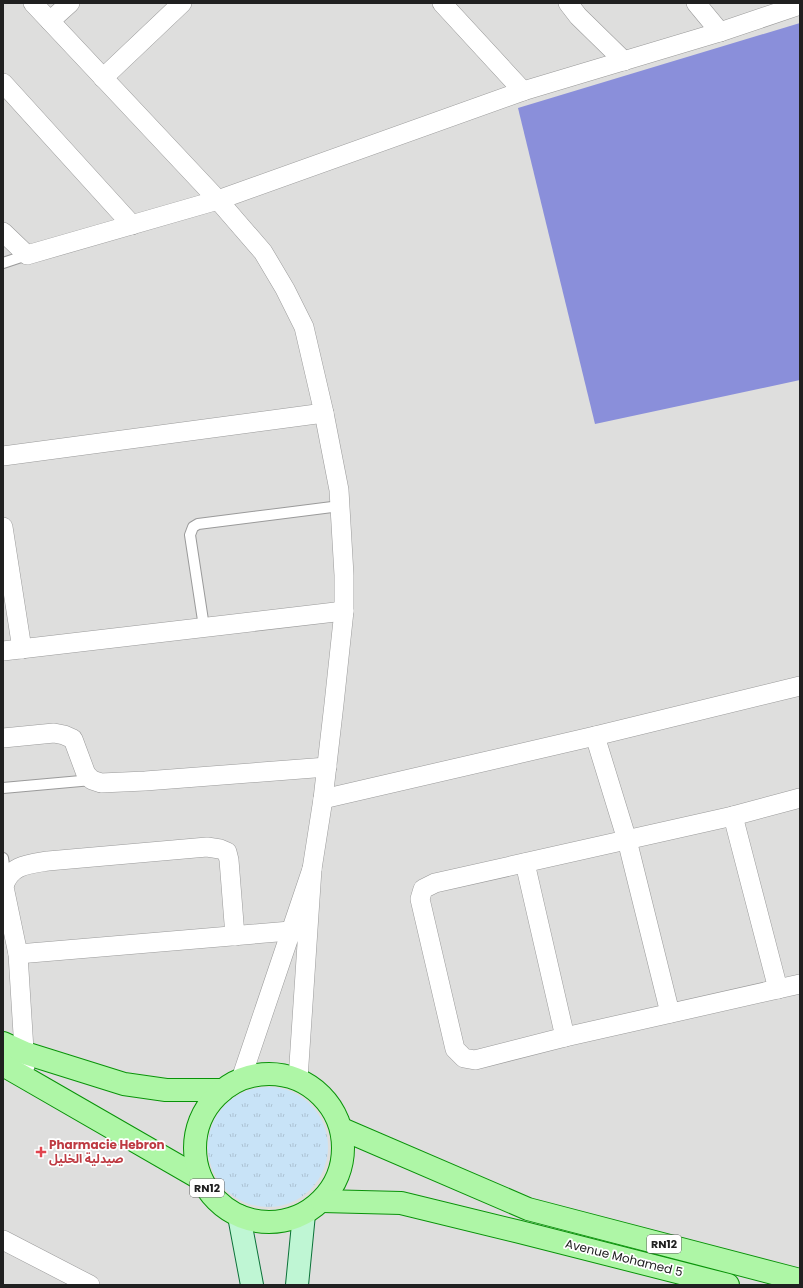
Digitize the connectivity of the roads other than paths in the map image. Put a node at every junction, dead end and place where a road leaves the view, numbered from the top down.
1 (33, 3) edge
2 (70, 3) edge
3 (182, 3) edge
4 (442, 3) edge
5 (568, 3) edge
6 (696, 3) edge
7 (800, 5) edge
8 (50, 22) junction
9 (720, 32) junction
10 (624, 61) junction
11 (103, 78) junction
12 (3, 83) edge
13 (523, 91) junction
14 (218, 200) junction
15 (132, 225) junction
16 (3, 232) edge
17 (27, 255) junction
18 (3, 263) edge
19 (324, 413) junction
20 (3, 456) edge
21 (340, 506) junction
22 (3, 528) edge
23 (344, 611) junction
24 (204, 627) junction
25 (22, 649) junction
26 (3, 651) edge
27 (800, 686) edge
28 (595, 736) junction
29 (3, 738) edge
30 (327, 767) junction
31 (92, 780) junction
32 (3, 788) edge
33 (800, 798) edge
34 (323, 799) junction
35 (733, 816) junction
36 (627, 840) junction
37 (3, 858) edge
38 (525, 863) junction
39 (6, 878) junction
40 (6, 911) edge
41 (300, 930) junction
42 (235, 936) junction
43 (18, 954) junction
44 (800, 984) edge
45 (778, 989) junction
46 (670, 1013) junction
47 (566, 1037) junction
48 (3, 1043) edge
49 (24, 1053) junction
50 (3, 1065) edge
51 (25, 1077) junction
52 (298, 1079) junction
53 (232, 1085) junction
54 (342, 1129) junction
55 (201, 1179) junction
56 (322, 1202) junction
57 (304, 1214) junction
58 (239, 1216) junction
59 (3, 1240) edge
60 (800, 1280) edge
61 (90, 1285) edge
62 (252, 1285) edge
63 (298, 1285) edge
64 (728, 1285) edge

1 - 8 street
2 - 8 street
3 - 11 street
4 - 13 street
5 - 10 street
6 - 9 street
7 - 9 street
8 - 11 street
9 - 10 street
10 - 13 street
11 - 14 street
12 - 15 street
13 - 14 street
14 - 15 street
14 - 19 street
15 - 17 street
16 - 17 street
17 - 18 lane
19 - 20 street
19 - 21 street
21 - 23 street
21 - 24 lane
22 - 25 street
23 - 24 street
23 - 30 street
24 - 25 street
25 - 26 street
27 - 28 street
28 - 34 street
28 - 36 street
29 - 31 street
30 - 31 street
30 - 34 street
31 - 32 lane
33 - 35 street
34 - 41 street
35 - 36 street
35 - 45 street
36 - 38 street
36 - 46 street
37 - 39 lane
38 - 47 street
38 - 47 street
39 - 40 street
39 - 42 street
40 - 43 street
41 - 42 street
41 - 52 street
41 - 53 street
42 - 43 street
43 - 49 street
44 - 45 street
45 - 46 street
46 - 47 street
48 - 49 main road, RN12
49 - 51 street
49 - 53 main road, RN12
50 - 51 main road, RN12
51 - 55 main road, RN12
52 - 53 main road, RN12
52 - 54 main road, RN12
53 - 55 main road, RN12
54 - 56 main road, RN12
54 - 60 main road, Avenue Mohamed 5 / RN12
55 - 58 main road, RN12
56 - 57 main road, RN12
56 - 64 main road, Avenue Mohamed 5 / RN12
57 - 58 main road, RN12
57 - 63 main road
58 - 62 main road
59 - 61 street

